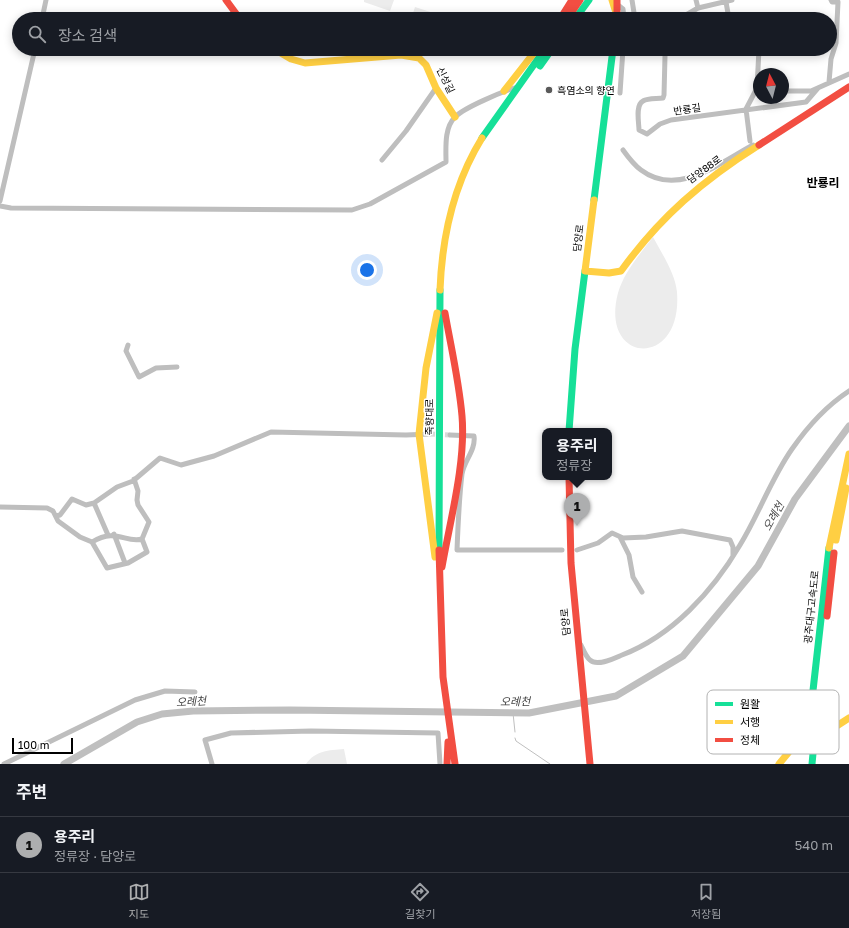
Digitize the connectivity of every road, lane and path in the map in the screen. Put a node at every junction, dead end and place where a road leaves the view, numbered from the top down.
1 (46, 0) edge
2 (226, 0) edge
3 (572, 0) edge
4 (632, 0) edge
5 (696, 0) edge
6 (732, 0) edge
7 (831, 0) edge
8 (587, 1) edge
9 (617, 2) edge
10 (726, 2) junction
11 (698, 8) junction
12 (43, 12) edge
13 (235, 12) edge
14 (564, 12) edge
15 (575, 12) edge
16 (580, 12) edge
17 (618, 12) edge
18 (634, 12) edge
19 (691, 12) edge
20 (728, 12) edge
21 (836, 12) edge
22 (33, 56) edge
23 (285, 56) edge
24 (388, 56) edge
25 (406, 56) edge
26 (532, 56) edge
27 (540, 56) edge
28 (547, 56) edge
29 (612, 56) edge
30 (623, 56) edge
31 (665, 56) edge
32 (759, 56) edge
33 (831, 56) edge
34 (759, 68) edge
35 (849, 74) edge
36 (829, 82) junction
37 (518, 87) junction
38 (849, 87) edge
39 (436, 88) junction
40 (818, 88) junction
41 (504, 91) junction
42 (789, 91) edge
43 (620, 94) dead end
44 (753, 97) edge
45 (746, 109) junction
46 (455, 117) junction
47 (783, 130) junction
48 (750, 141) dead end
49 (623, 150) dead end
50 (382, 160) dead end
51 (0, 201) edge
52 (0, 206) edge
53 (585, 271) junction
54 (441, 292) junction
55 (128, 345) dead end
56 (177, 367) dead end
57 (849, 391) edge
58 (569, 428) edge
59 (419, 434) junction
60 (430, 434) tunnel mouth
61 (450, 435) tunnel mouth
62 (462, 436) junction
63 (849, 454) edge
64 (849, 478) edge
65 (134, 479) junction
66 (569, 480) edge
67 (94, 503) junction
68 (0, 507) edge
69 (839, 510) junction
70 (56, 516) junction
71 (114, 534) junction
72 (108, 535) junction
73 (620, 537) junction
74 (142, 539) junction
75 (92, 542) junction
76 (562, 550) dead end
77 (577, 550) dead end
78 (733, 555) junction
79 (126, 563) junction
80 (439, 585) junction
81 (642, 592) dead end
82 (578, 639) junction
83 (816, 690) edge
84 (195, 692) dead end
85 (849, 718) edge
86 (839, 724) edge
87 (449, 733) junction
88 (787, 754) edge
89 (808, 754) edge
90 (811, 754) edge
91 (4, 764) edge
92 (212, 764) edge
93 (440, 764) edge
94 (447, 764) edge
95 (455, 764) edge
96 (590, 764) edge
97 (779, 764) edge
98 (806, 764) edge
99 (812, 764) edge

1 - 12 street
2 - 13 main road
3 - 14 main road
4 - 18 street
5 - 11 street
6 - 10 street
7 - 21 street
8 - 15 main road
8 - 16 main road
9 - 17 main road
10 - 11 street
10 - 20 street
11 - 19 street
22 - 51 street
23 - 24 main road, 신성길
25 - 39 main road, 신성길
26 - 41 main road
27 - 37 main road, 죽향대로
28 - 37 main road, 죽향대로
29 - 53 main road, 담양로
30 - 43 street
31 - 45 street, 반룡길
32 - 34 street
33 - 36 street
35 - 36 street, 반룡길
36 - 40 street, 반룡길
37 - 41 street
37 - 54 main road, 죽향대로
38 - 47 main road, 담양88로
39 - 46 main road, 신성길
39 - 50 street
40 - 42 street, 반룡길
40 - 45 street, 반룡길
41 - 46 street
44 - 45 street
45 - 48 street
46 - 52 street
47 - 49 street
47 - 53 main road, 담양88로
53 - 58 main road, 담양로
54 - 59 main road
54 - 62 main road
54 - 80 main road, 죽향대로
55 - 56 street
57 - 78 street
59 - 60 street
59 - 65 street
59 - 80 main road
61 - 62 street
62 - 76 street
62 - 80 main road
63 - 69 main road, 광주대구고속도로
64 - 69 main road, 광주대구고속도로
65 - 67 street
65 - 74 street
66 - 82 main road, 담양로
67 - 70 street
67 - 72 street
68 - 70 street
69 - 83 main road, 광주대구고속도로, bridge
70 - 75 street
71 - 72 street
71 - 74 street
71 - 79 street
72 - 75 street
73 - 77 street
73 - 78 street
73 - 81 street
74 - 79 street
75 - 79 street
78 - 82 street
80 - 87 main road, 죽향대로
82 - 96 main road, 담양로
84 - 91 street
85 - 86 main road
87 - 94 main road
87 - 95 main road, 죽향대로
88 - 97 main road
89 - 98 main road, 광주대구고속도로
90 - 99 main road, 광주대구고속도로
92 - 93 street

